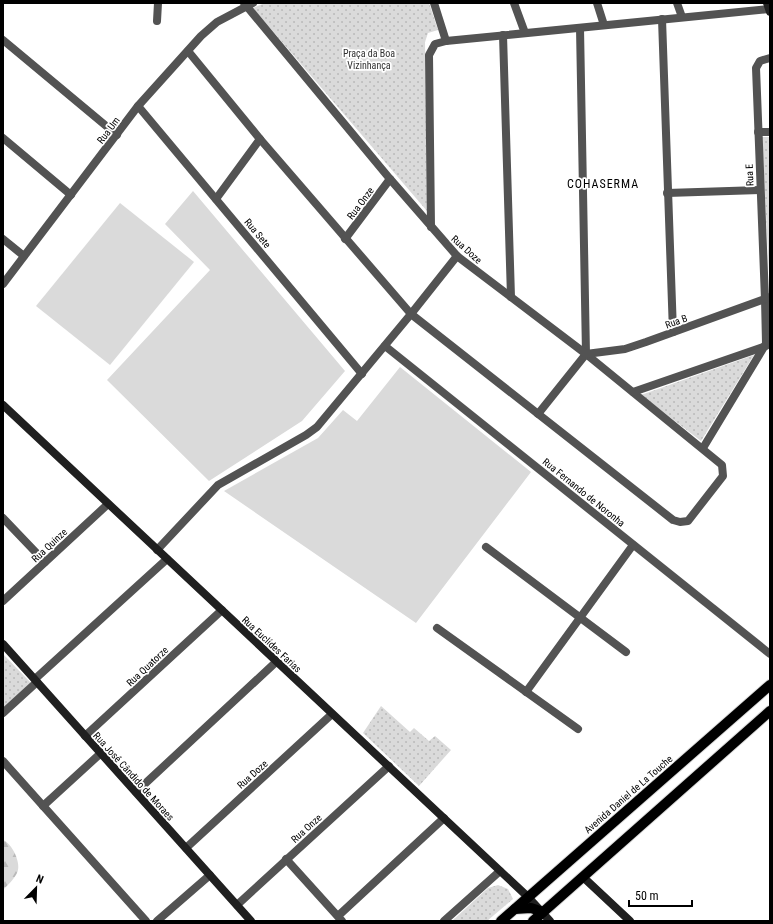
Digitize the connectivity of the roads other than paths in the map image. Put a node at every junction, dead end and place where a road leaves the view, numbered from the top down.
1 (158, 3) edge
2 (434, 3) edge
3 (514, 3) edge
4 (597, 3) edge
5 (678, 3) edge
6 (248, 4) edge
7 (769, 7) edge
8 (682, 17) junction
9 (662, 19) junction
10 (157, 21) dead end
11 (604, 25) junction
12 (580, 28) junction
13 (525, 33) junction
14 (504, 35) junction
15 (3, 40) edge
16 (446, 41) junction
17 (188, 50) junction
18 (770, 58) edge
19 (138, 106) junction
20 (758, 132) junction
21 (770, 132) edge
22 (117, 135) junction
23 (3, 138) edge
24 (260, 139) junction
25 (390, 179) junction
26 (760, 190) junction
27 (667, 193) junction
28 (71, 195) junction
29 (216, 199) junction
30 (431, 227) junction
31 (3, 239) edge
32 (345, 239) junction
33 (24, 256) junction
34 (457, 256) junction
35 (3, 284) edge
36 (511, 297) junction
37 (768, 299) edge
38 (411, 314) junction
39 (673, 332) junction
40 (770, 337) edge
41 (385, 346) junction
42 (766, 346) junction
43 (586, 354) junction
44 (362, 374) junction
45 (633, 392) junction
46 (3, 405) edge
47 (538, 414) junction
48 (703, 448) junction
49 (108, 504) junction
50 (3, 518) edge
51 (634, 545) junction
52 (486, 547) dead end
53 (157, 550) junction
54 (167, 559) junction
55 (45, 562) junction
56 (3, 601) edge
57 (222, 610) junction
58 (580, 618) junction
59 (436, 628) dead end
60 (3, 644) edge
61 (626, 652) dead end
62 (770, 654) edge
63 (276, 662) junction
64 (36, 681) junction
65 (770, 685) edge
66 (526, 692) junction
67 (770, 711) edge
68 (3, 713) edge
69 (332, 714) junction
70 (578, 730) dead end
71 (86, 736) junction
72 (101, 753) junction
73 (3, 762) edge
74 (389, 766) junction
75 (136, 792) junction
76 (43, 806) junction
77 (444, 818) junction
78 (186, 848) junction
79 (286, 859) junction
80 (500, 871) junction
81 (210, 875) junction
82 (583, 877) junction
83 (528, 897) junction
84 (237, 905) junction
85 (515, 909) junction
86 (543, 912) junction
87 (340, 918) edge
88 (146, 921) edge
89 (157, 921) edge
90 (251, 921) edge
91 (444, 921) edge
92 (501, 921) edge
93 (533, 921) edge
94 (550, 921) edge
95 (630, 921) edge

1 - 10 street
2 - 16 street
3 - 13 street
4 - 11 street
5 - 8 street
6 - 17 street, Rua Um
6 - 25 street, Rua Doze
7 - 8 street
8 - 9 street
9 - 11 street
9 - 27 street
11 - 12 street
12 - 13 street
12 - 43 street
13 - 14 street
14 - 16 street
14 - 36 street
15 - 22 street
16 - 30 street
17 - 19 street, Rua Um
17 - 24 street
18 - 20 street, Rua E
19 - 22 street, Rua Um
19 - 29 street, Rua Sete
20 - 21 street
20 - 26 street, Rua E
22 - 28 street, Rua Um
23 - 28 street
24 - 29 street
24 - 32 street
25 - 30 street, Rua Doze
25 - 32 street, Rua Onze
26 - 27 street
26 - 37 street, Rua E
27 - 39 street
28 - 33 street, Rua Um
29 - 44 street, Rua Sete
30 - 34 street, Rua Doze
31 - 33 street
32 - 38 street
33 - 35 street, Rua Um
34 - 36 street, Rua Doze
34 - 38 street
36 - 43 street, Rua Doze
37 - 39 street, Rua B
37 - 42 street, Rua E
38 - 41 street
38 - 47 street
39 - 43 street, Rua B
40 - 42 street
41 - 44 street
41 - 51 street, Rua Fernando de Noronha
42 - 45 street
42 - 48 street
43 - 45 street, Rua Doze
43 - 47 street
44 - 53 street
45 - 48 street, Rua Doze
46 - 49 main road, Rua Euclídes Farias
47 - 48 street, Rua Doze
49 - 53 main road, Rua Euclídes Farias
49 - 55 street, Rua Quinze
50 - 55 street
51 - 58 street
51 - 62 street, Rua Fernando de Noronha
52 - 58 street
53 - 54 main road, Rua Euclídes Farias
54 - 57 main road, Rua Euclídes Farias
54 - 64 street
55 - 56 street, Rua Quinze
57 - 63 main road, Rua Euclídes Farias
57 - 71 street, Rua Quatorze
58 - 61 street
58 - 66 street
59 - 66 street
60 - 64 main road, Rua José Cândido de Moraes
63 - 69 main road, Rua Euclídes Farias
63 - 75 street
64 - 68 street
64 - 71 main road, Rua José Cândido de Moraes
65 - 83 main road, Avenida Daniel de La Touche
66 - 70 street
67 - 82 main road
69 - 74 main road, Rua Euclídes Farias
69 - 78 street, Rua Doze
71 - 72 main road, Rua José Cândido de Moraes
72 - 75 main road, Rua José Cândido de Moraes
72 - 76 street
73 - 76 street
74 - 77 main road, Rua Euclídes Farias
74 - 79 street, Rua Onze
75 - 78 main road, Rua José Cândido de Moraes
76 - 88 street
77 - 80 main road, Rua Euclídes Farias
77 - 87 street
78 - 81 main road, Rua José Cândido de Moraes
79 - 84 street, Rua Onze
79 - 87 street
80 - 83 main road, Rua Euclídes Farias
80 - 91 street
81 - 84 main road, Rua José Cândido de Moraes
81 - 89 street
82 - 86 main road
82 - 95 main road
83 - 85 main road, Avenida Daniel de La Touche
83 - 86 main road, Rua Euclídes Farias
84 - 90 main road, Rua José Cândido de Moraes
85 - 86 main road
85 - 92 main road, Avenida Daniel de La Touche
86 - 93 main road
86 - 94 main road, Rua Euclídes Farias

